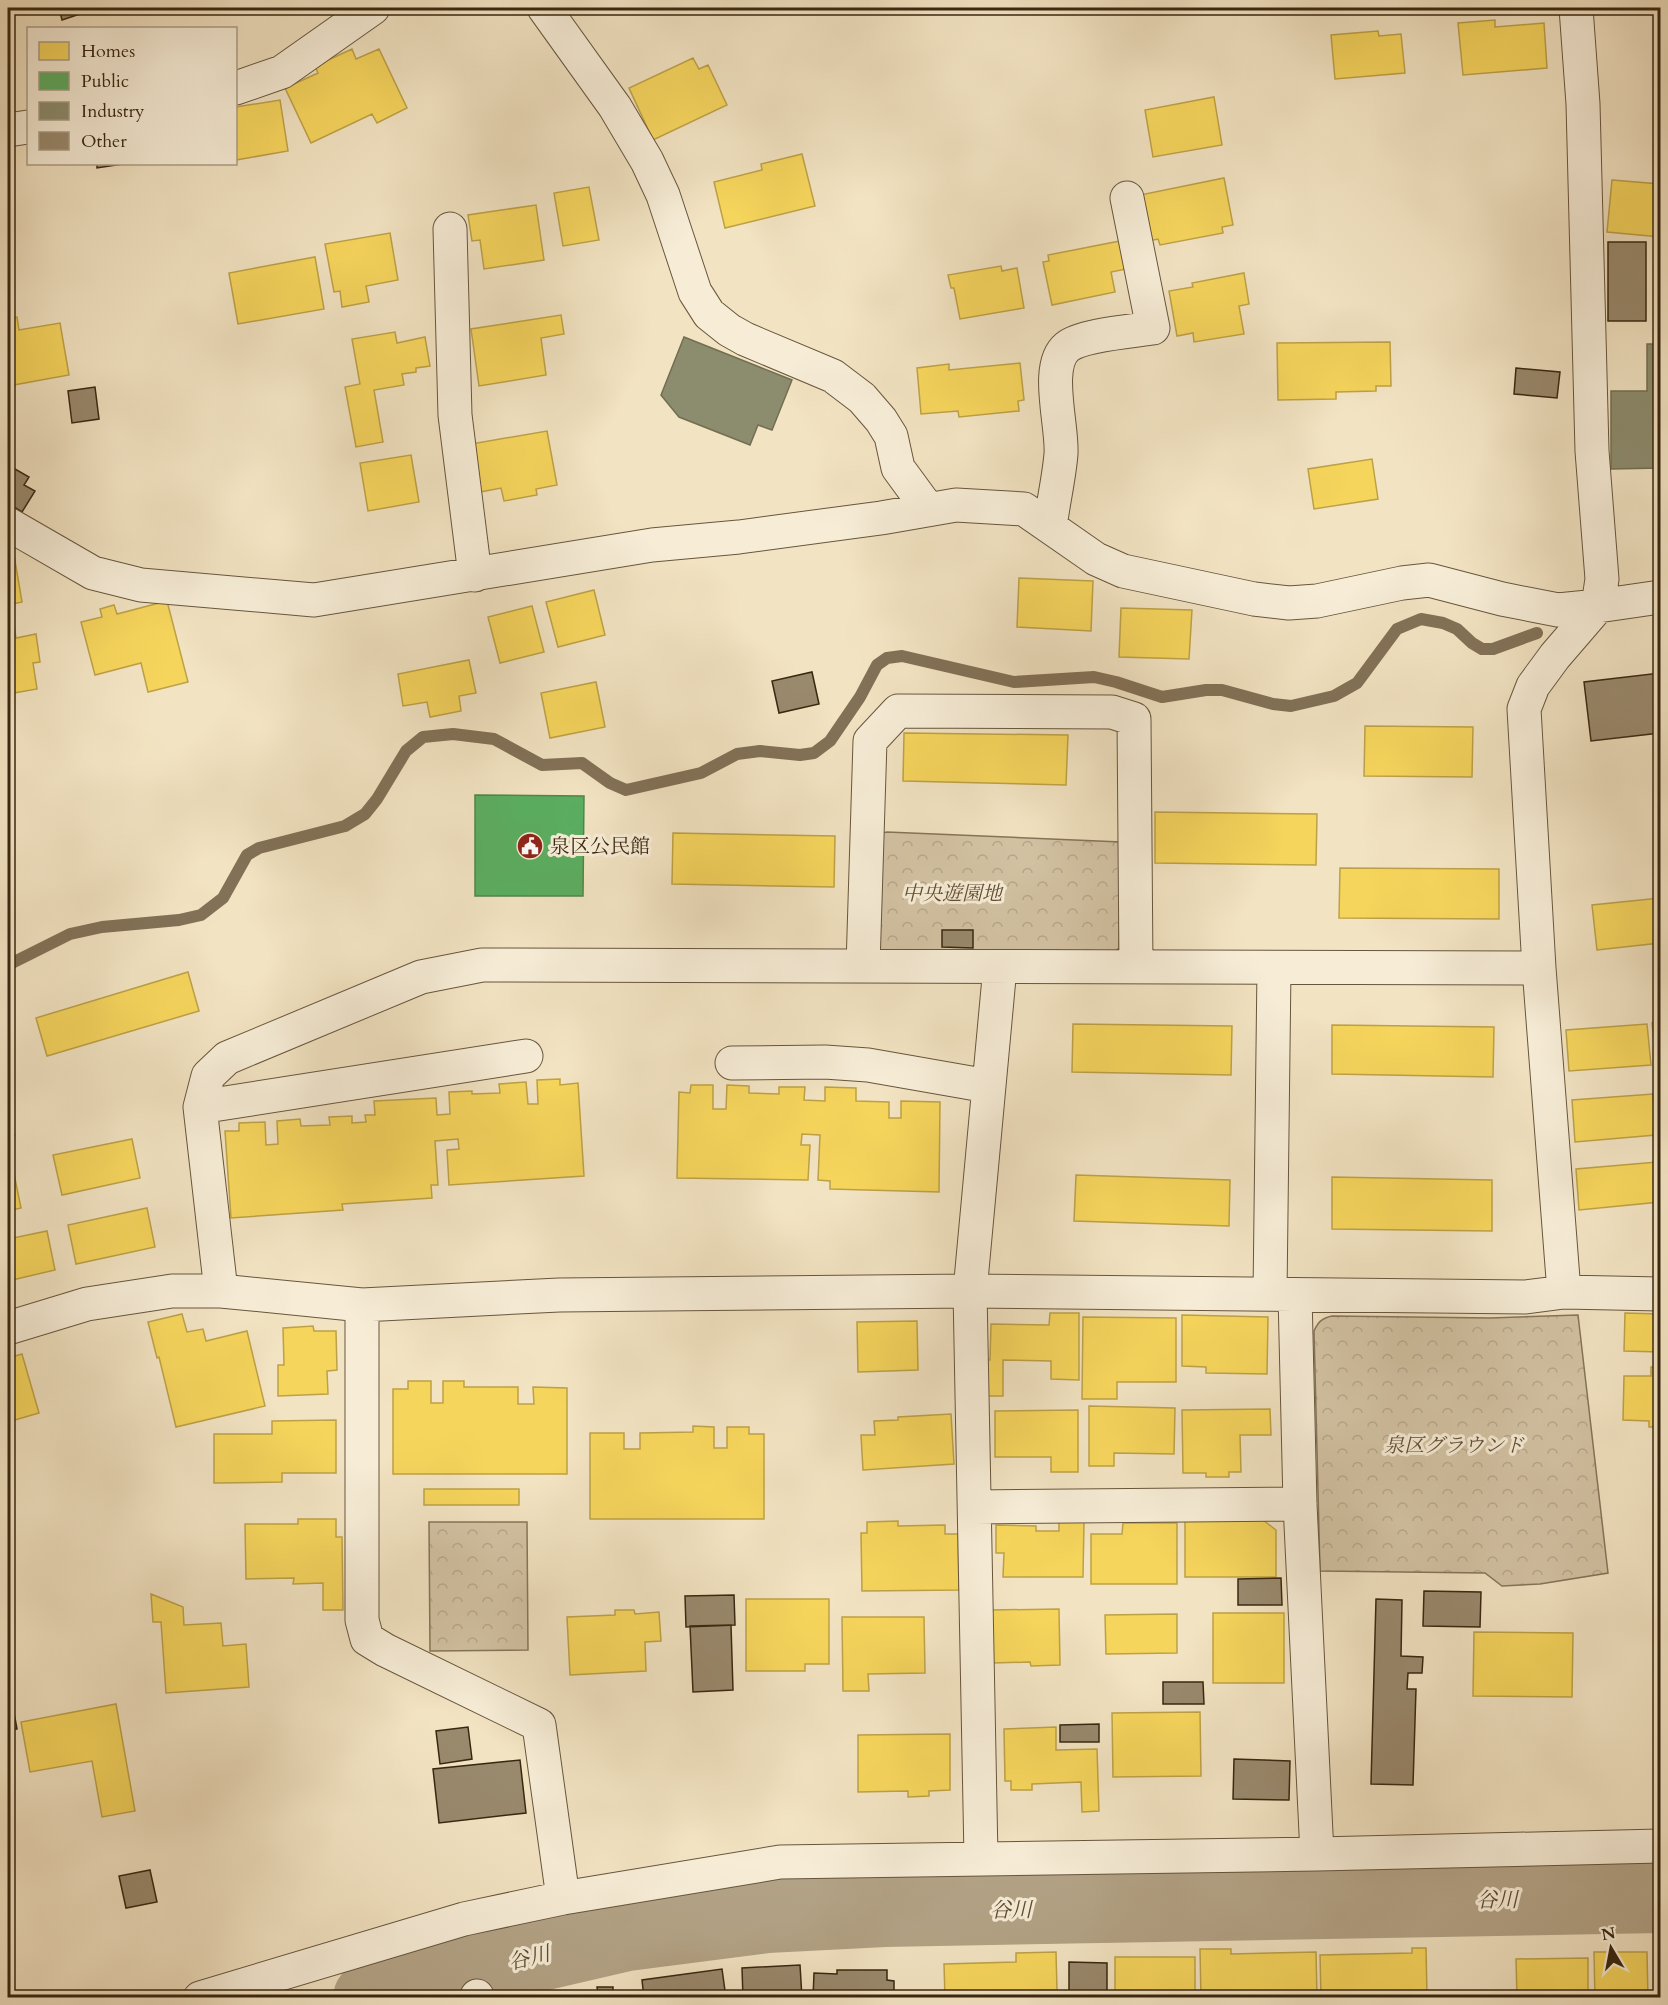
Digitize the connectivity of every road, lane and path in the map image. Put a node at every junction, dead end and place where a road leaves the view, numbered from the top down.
1 (373, 8) edge
2 (544, 8) edge
3 (1576, 8) edge
4 (237, 88) edge
5 (27, 128) edge
6 (8, 130) edge
7 (1127, 198) dead end
8 (450, 229) dead end
9 (928, 509) junction
10 (8, 524) edge
11 (1050, 527) junction
12 (475, 575) junction
13 (1660, 597) edge
14 (1598, 606) junction
15 (863, 966) junction
16 (1000, 967) junction
17 (1136, 967) junction
18 (1274, 968) junction
19 (1539, 968) junction
20 (526, 1056) dead end
21 (732, 1063) dead end
22 (988, 1086) junction
23 (200, 1107) junction
24 (221, 1291) junction
25 (969, 1291) junction
26 (1564, 1292) junction
27 (1660, 1293) edge
28 (1283, 1295) junction
29 (362, 1305) junction
30 (8, 1328) edge
31 (1300, 1504) junction
32 (975, 1507) junction
33 (1660, 1846) edge
34 (1317, 1854) junction
35 (981, 1858) junction
36 (563, 1898) junction
37 (200, 1998) edge

1 - 4 street
2 - 9 street
3 - 14 street
5 - 6 street
7 - 11 street
8 - 12 street
9 - 11 street
9 - 12 street
10 - 12 street
11 - 14 street
13 - 14 street
14 - 19 street
15 - 16 street
15 - 17 street
15 - 23 street
16 - 17 street
16 - 22 street
17 - 18 street
18 - 19 street
18 - 28 street
19 - 26 street
20 - 23 street
21 - 22 street
22 - 25 street
23 - 24 street
24 - 29 street
24 - 30 street
25 - 28 street
25 - 29 street
25 - 32 street
26 - 27 street
26 - 28 street
28 - 31 street
29 - 36 street
31 - 32 street
31 - 34 street
32 - 35 street
33 - 34 street
34 - 35 street
35 - 36 street
36 - 37 street

